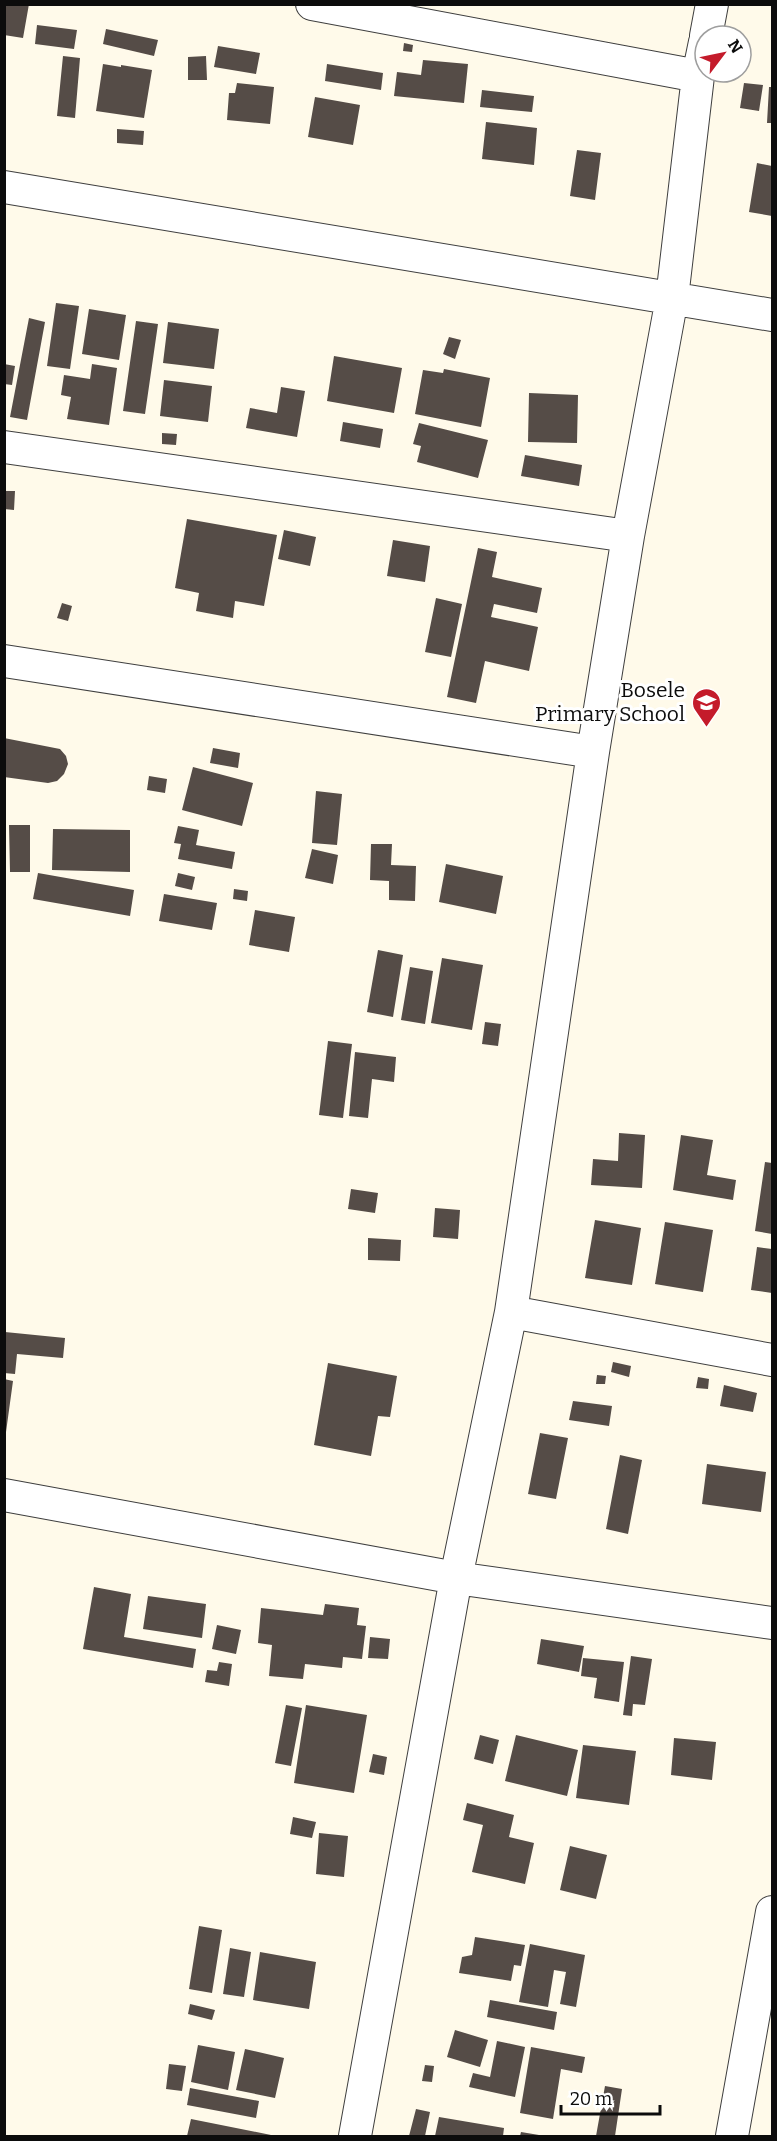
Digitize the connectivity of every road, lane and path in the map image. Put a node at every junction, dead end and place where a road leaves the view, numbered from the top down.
1 (312, 4) edge
2 (712, 4) edge
3 (708, 24) edge
4 (693, 75) edge
5 (697, 84) edge
6 (4, 187) edge
7 (672, 298) junction
8 (772, 315) edge
9 (4, 447) edge
10 (628, 536) junction
11 (4, 660) edge
12 (592, 752) junction
13 (511, 1312) junction
14 (772, 1360) edge
15 (4, 1495) edge
16 (456, 1578) junction
17 (772, 1623) edge
18 (772, 1912) edge
19 (355, 2136) edge
20 (732, 2136) edge

1 - 4 street
2 - 3 street
5 - 7 street
6 - 7 street
7 - 8 street
7 - 10 street
9 - 10 street
10 - 12 street
11 - 12 street
12 - 13 street
13 - 14 street
13 - 16 street
15 - 16 street
16 - 17 street
16 - 19 street
18 - 20 street

